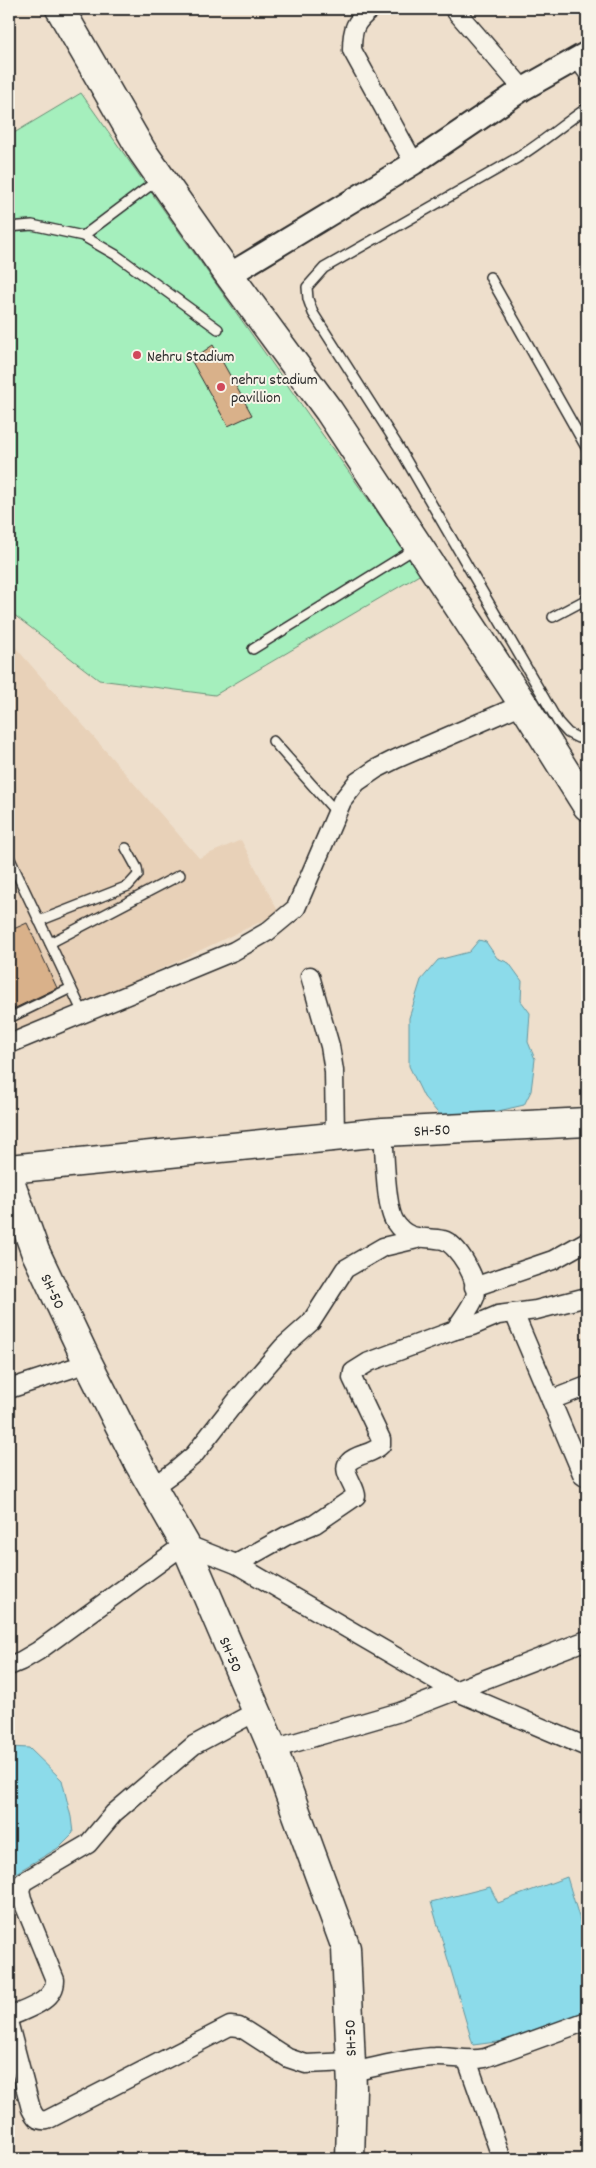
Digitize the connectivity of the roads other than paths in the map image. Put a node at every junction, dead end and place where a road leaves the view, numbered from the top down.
1 (60, 9) edge
2 (371, 9) edge
3 (454, 9) edge
4 (580, 57) edge
5 (587, 79) edge
6 (523, 89) junction
7 (587, 108) edge
8 (414, 163) junction
9 (162, 177) junction
10 (9, 227) edge
11 (83, 236) junction
12 (230, 275) junction
13 (490, 277) dead end
14 (218, 329) dead end
15 (587, 449) edge
16 (419, 546) junction
17 (587, 599) edge
18 (553, 617) dead end
19 (252, 650) dead end
20 (523, 704) junction
21 (587, 735) edge
22 (273, 741) dead end
23 (587, 806) edge
24 (337, 813) junction
25 (126, 848) dead end
26 (9, 857) edge
27 (180, 875) dead end
28 (39, 921) junction
29 (50, 943) junction
30 (310, 976) dead end
31 (71, 988) junction
32 (83, 1013) junction
33 (9, 1018) edge
34 (9, 1044) edge
35 (587, 1122) edge
36 (383, 1132) junction
37 (335, 1137) junction
38 (9, 1169) edge
39 (9, 1178) edge
40 (417, 1239) junction
41 (587, 1241) edge
42 (474, 1286) junction
43 (587, 1297) edge
44 (514, 1313) junction
45 (455, 1330) junction
46 (88, 1363) junction
47 (587, 1386) edge
48 (9, 1389) edge
49 (551, 1400) junction
50 (583, 1476) dead end
51 (153, 1487) junction
52 (185, 1544) junction
53 (236, 1564) junction
54 (587, 1640) edge
55 (9, 1665) edge
56 (453, 1690) junction
57 (256, 1711) junction
58 (587, 1747) edge
59 (273, 1749) junction
60 (9, 2017) edge
61 (587, 2021) edge
62 (9, 2025) edge
63 (467, 2060) junction
64 (350, 2067) junction
65 (350, 2159) edge
66 (502, 2159) edge

1 - 9 main road
2 - 8 street
3 - 6 street
4 - 5 lane
4 - 6 street
6 - 8 street
7 - 21 lane
8 - 12 street
9 - 11 lane
9 - 12 main road
10 - 11 lane
11 - 14 lane
12 - 16 main road
13 - 15 lane
16 - 19 lane
16 - 20 main road
17 - 18 lane
20 - 23 main road
20 - 24 street
22 - 24 lane
24 - 32 street
25 - 28 lane
26 - 28 lane
27 - 29 lane
28 - 29 lane
29 - 31 lane
30 - 37 street
31 - 32 lane
31 - 33 lane
32 - 34 street
35 - 36 main road, SH-50
36 - 37 main road, SH-50
36 - 40 street
37 - 38 main road, SH-50
39 - 46 main road, SH-50
40 - 42 street
40 - 51 street
41 - 42 street
42 - 45 street
43 - 44 street
44 - 45 street
44 - 49 street
45 - 53 street
46 - 48 street
46 - 51 main road, SH-50
47 - 49 street
49 - 50 street
51 - 52 main road, SH-50
52 - 53 street
52 - 55 street
52 - 57 main road, SH-50
53 - 56 street
54 - 56 street
56 - 58 street
56 - 59 street
57 - 59 main road, SH-50
57 - 60 street
59 - 64 main road, SH-50
61 - 63 street
62 - 64 street
63 - 64 street
63 - 66 street
64 - 65 main road, SH-50

